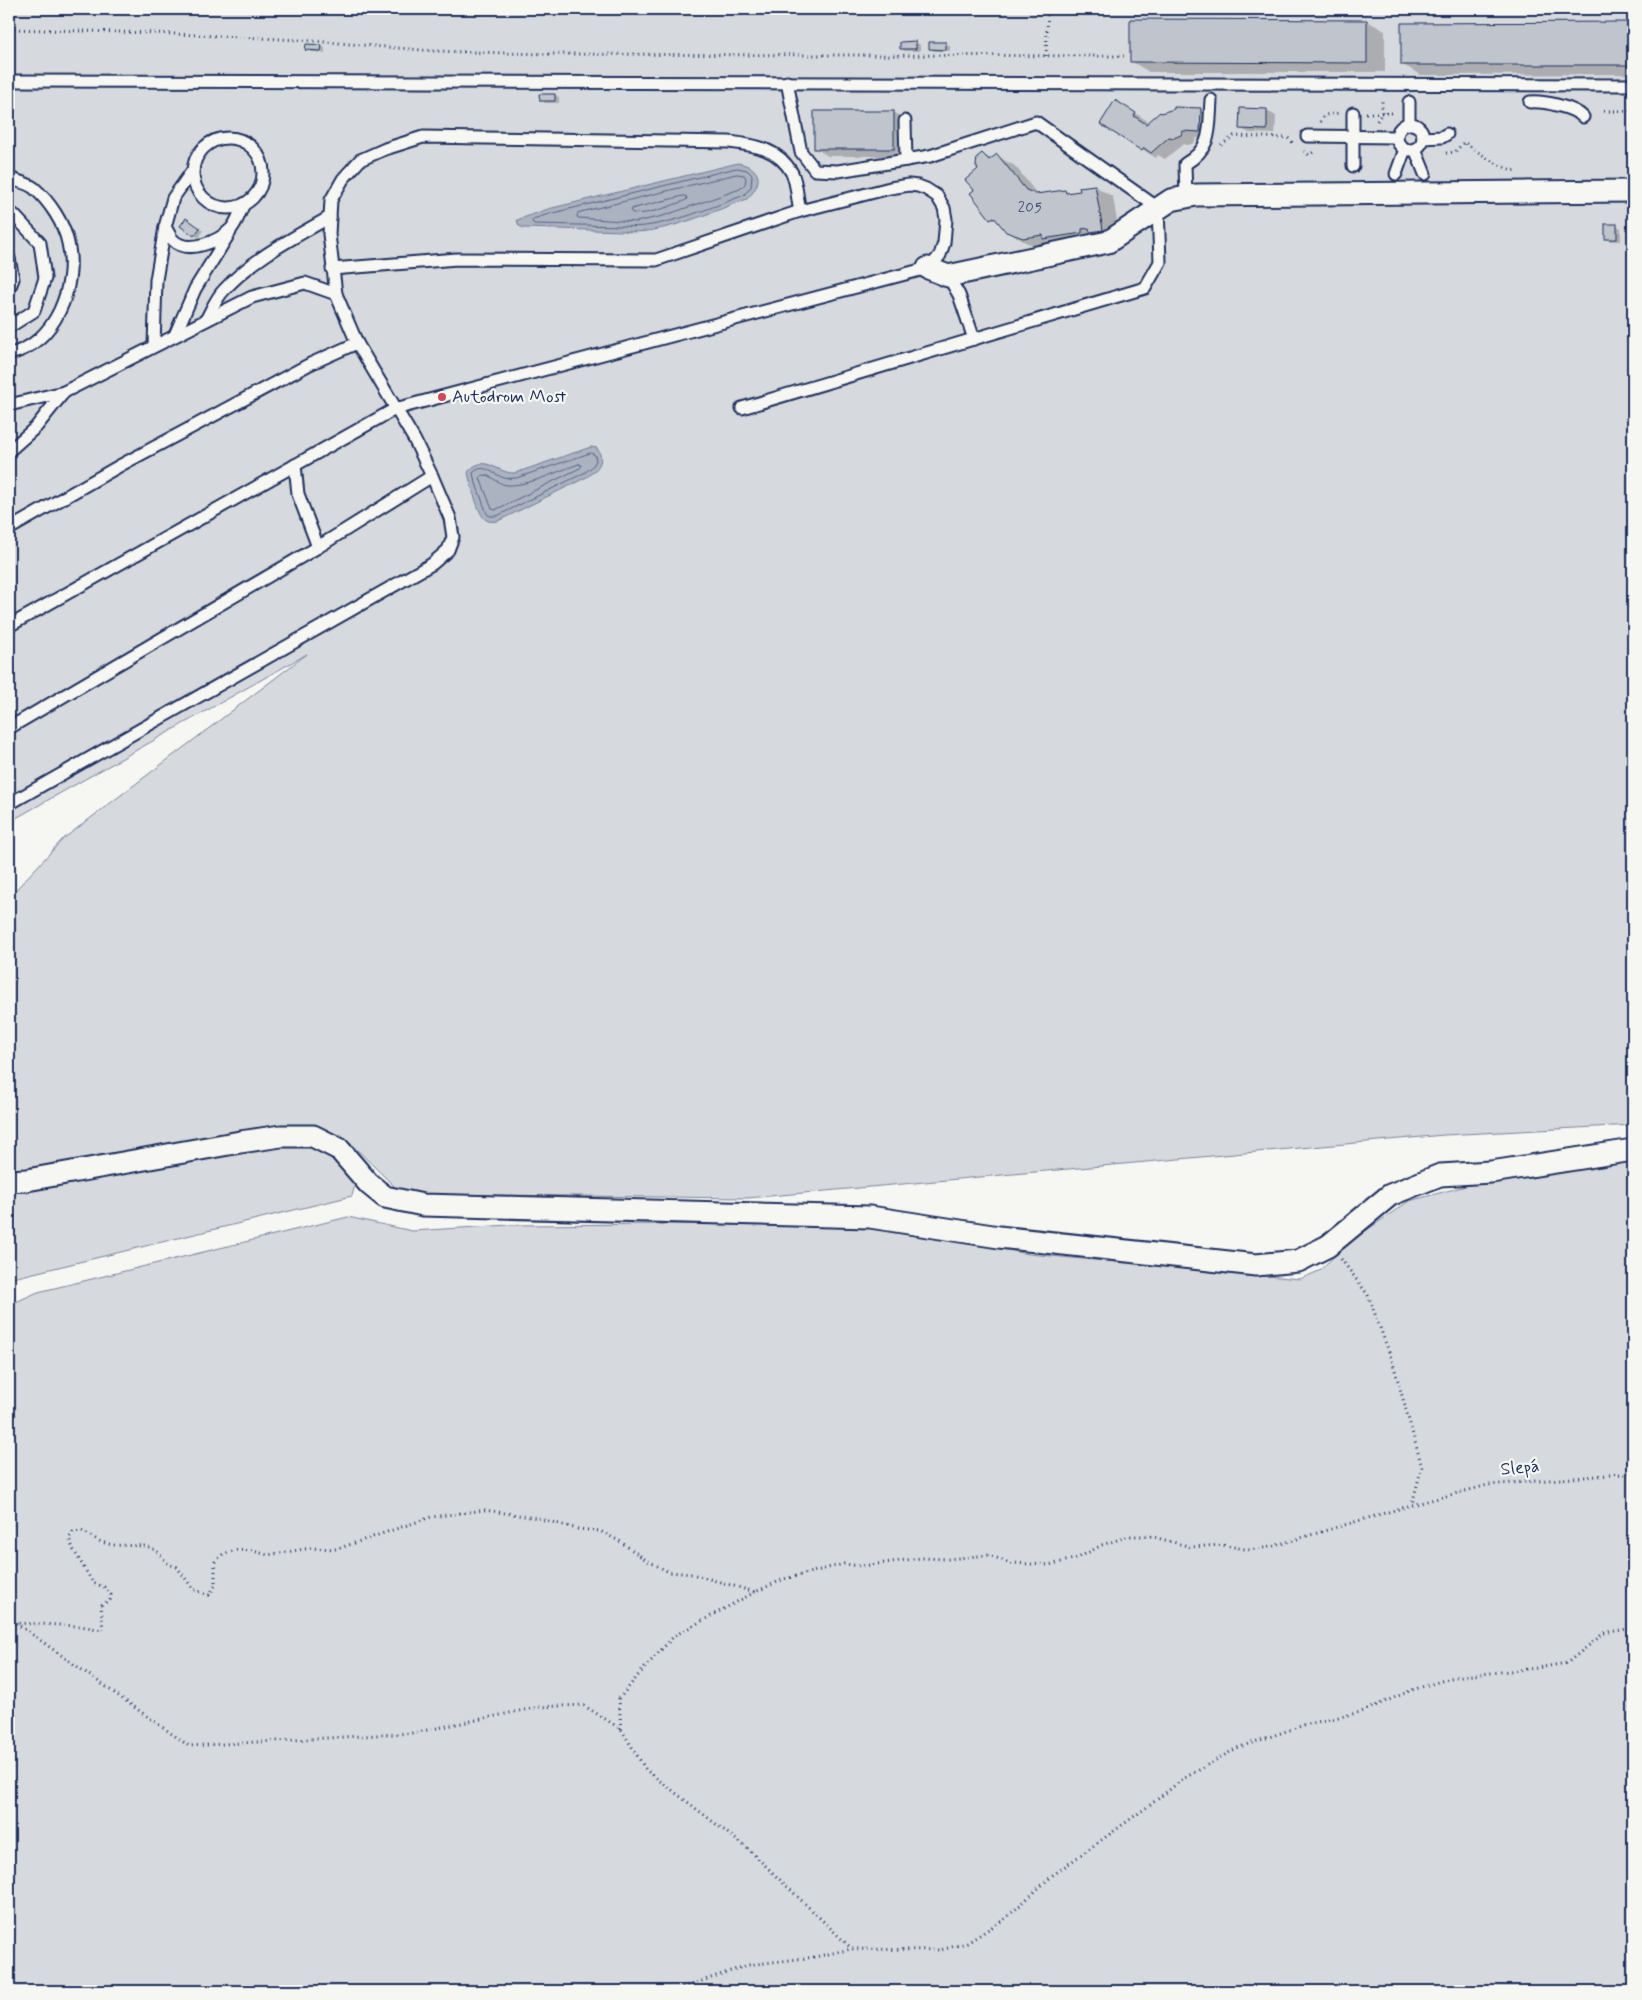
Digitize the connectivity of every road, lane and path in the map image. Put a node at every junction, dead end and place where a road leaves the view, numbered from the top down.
1 (1048, 9) edge
2 (9, 29) edge
3 (1046, 56) junction
4 (1124, 56) dead end
5 (9, 81) edge
6 (787, 82) junction
7 (1382, 84) junction
8 (1633, 84) edge
9 (1210, 100) dead end
10 (1409, 102) dead end
11 (1530, 102) dead end
12 (1633, 110) edge
13 (1604, 111) dead end
14 (1353, 113) dead end
15 (1583, 117) dead end
16 (905, 121) dead end
17 (1409, 123) junction
18 (1376, 124) dead end
19 (1447, 134) dead end
20 (1307, 136) dead end
21 (1352, 137) junction
22 (1396, 138) junction
23 (1423, 138) junction
24 (1410, 149) junction
25 (801, 152) junction
26 (1438, 153) dead end
27 (779, 156) junction
28 (906, 160) junction
29 (1353, 166) dead end
30 (193, 170) junction
31 (1518, 172) dead end
32 (1396, 174) dead end
33 (1425, 174) dead end
34 (9, 178) edge
35 (1633, 191) edge
36 (1186, 197) junction
37 (244, 204) junction
38 (1158, 208) junction
39 (800, 211) junction
40 (9, 214) edge
41 (330, 217) junction
42 (165, 227) junction
43 (232, 228) junction
44 (9, 258) edge
45 (928, 268) junction
46 (332, 269) junction
47 (948, 276) junction
48 (9, 289) edge
49 (336, 294) junction
50 (206, 320) junction
51 (9, 327) edge
52 (175, 335) junction
53 (974, 339) junction
54 (357, 343) junction
55 (154, 346) junction
56 (9, 354) edge
57 (64, 392) junction
58 (9, 405) edge
59 (742, 408) dead end
60 (395, 409) junction
61 (9, 451) edge
62 (295, 465) junction
63 (432, 476) junction
64 (9, 529) edge
65 (318, 548) junction
66 (9, 626) edge
67 (9, 728) edge
68 (9, 804) edge
69 (1633, 1150) edge
70 (9, 1181) edge
71 (1328, 1246) junction
72 (1633, 1473) edge
73 (1412, 1505) junction
74 (755, 1592) junction
75 (9, 1616) edge
76 (16, 1623) junction
77 (9, 1625) edge
78 (1633, 1628) edge
79 (621, 1729) junction
80 (851, 1948) junction
81 (673, 1991) edge

1 - 3 path
2 - 3 path
3 - 4 path
5 - 6 lane
6 - 7 lane
6 - 25 lane
7 - 8 lane
7 - 18 path
9 - 36 lane
10 - 17 lane
11 - 15 lane
12 - 13 path
14 - 21 lane
16 - 28 lane
17 - 22 lane
17 - 23 lane
19 - 23 lane
20 - 21 lane
21 - 22 lane
21 - 29 lane
22 - 24 lane
23 - 24 lane
24 - 32 lane
24 - 33 lane
25 - 27 lane
25 - 28 lane
26 - 31 path
27 - 39 lane
27 - 41 lane
28 - 38 lane
30 - 37 lane
30 - 37 lane
30 - 42 lane
34 - 56 lane
35 - 36 street
36 - 38 street
37 - 43 lane
38 - 47 street
38 - 53 lane
39 - 45 lane
39 - 46 lane
40 - 51 lane
41 - 46 lane
41 - 50 lane
42 - 43 lane
42 - 55 lane
43 - 52 lane
44 - 48 lane
45 - 47 street
45 - 60 lane
46 - 49 lane
47 - 53 lane
49 - 50 lane
49 - 54 lane
50 - 52 lane
52 - 55 lane
53 - 59 lane
54 - 60 lane
54 - 64 lane
55 - 57 lane
57 - 58 lane
57 - 61 lane
60 - 62 lane
60 - 63 lane
62 - 65 lane
62 - 66 lane
63 - 65 lane
63 - 68 lane
65 - 67 lane
69 - 71 street
70 - 71 street
71 - 73 path
72 - 73 path, Slepá
73 - 74 path, Slepá
74 - 76 path
74 - 79 path, Slepá
75 - 76 path
76 - 77 path
76 - 79 path
78 - 80 path
79 - 80 path
80 - 81 path

